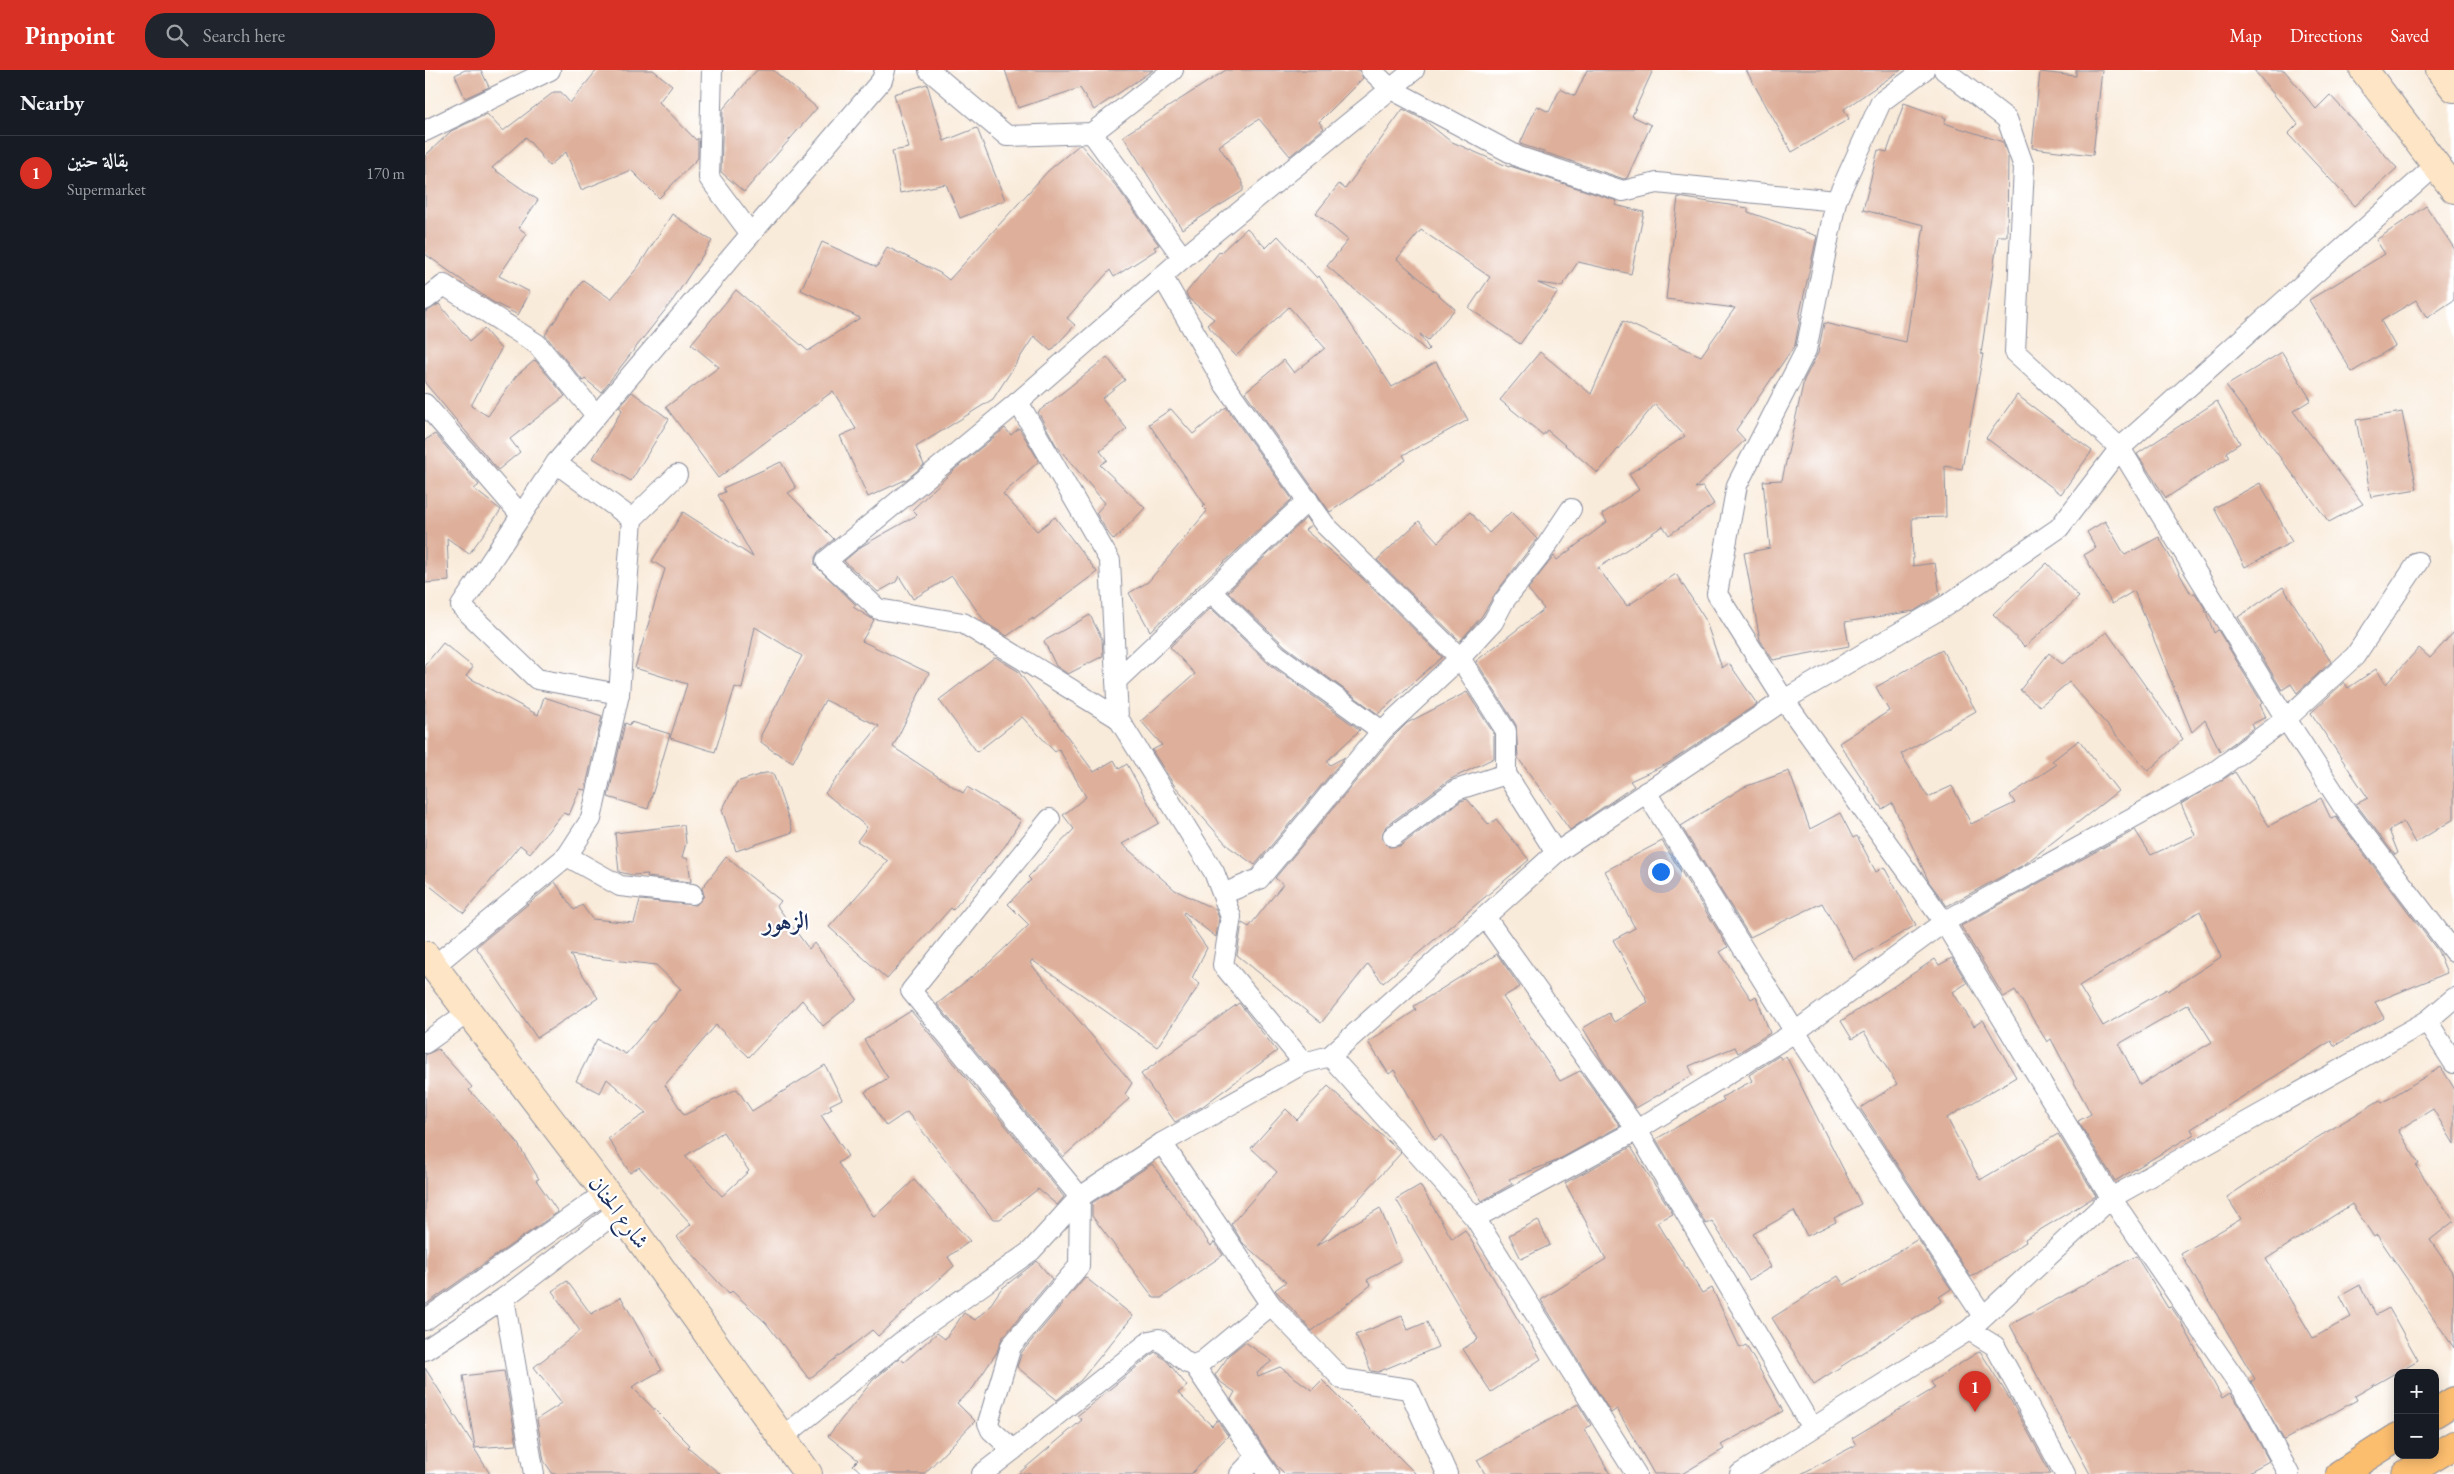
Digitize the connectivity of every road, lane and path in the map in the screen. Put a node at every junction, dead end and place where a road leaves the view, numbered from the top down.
1 (549, 70) edge
2 (712, 70) edge
3 (929, 70) edge
4 (1173, 70) edge
5 (1371, 70) edge
6 (1414, 70) edge
7 (1924, 70) edge
8 (1944, 70) edge
9 (2364, 70) edge
10 (2440, 70) edge
11 (879, 73) edge
12 (2454, 88) edge
13 (1391, 89) junction
14 (425, 131) edge
15 (1092, 133) junction
16 (2436, 165) junction
17 (2454, 189) edge
18 (1836, 201) junction
19 (751, 234) junction
20 (1183, 258) junction
21 (1162, 276) junction
22 (425, 300) edge
23 (1018, 402) junction
24 (425, 404) edge
25 (596, 415) junction
26 (2120, 448) junction
27 (556, 463) junction
28 (677, 475) dead end
29 (1307, 500) junction
30 (1571, 509) dead end
31 (521, 515) junction
32 (632, 519) junction
33 (2418, 562) dead end
34 (1211, 592) junction
35 (1460, 658) junction
36 (1116, 681) junction
37 (619, 694) junction
38 (1784, 700) junction
39 (1118, 718) junction
40 (2286, 720) junction
41 (1382, 731) junction
42 (1507, 774) junction
43 (1646, 792) junction
44 (1050, 818) dead end
45 (1393, 836) dead end
46 (1556, 853) junction
47 (567, 856) junction
48 (692, 894) dead end
49 (1223, 894) junction
50 (1485, 917) junction
51 (1944, 922) junction
52 (2454, 952) edge
53 (429, 961) edge
54 (2454, 998) edge
55 (467, 1013) junction
56 (2427, 1021) junction
57 (1795, 1032) junction
58 (425, 1043) edge
59 (1330, 1056) junction
60 (1304, 1063) junction
61 (2454, 1063) edge
62 (1637, 1130) junction
63 (1162, 1143) junction
64 (1080, 1197) junction
65 (2111, 1198) junction
66 (612, 1202) junction
67 (1475, 1218) junction
68 (504, 1298) junction
69 (1271, 1305) junction
70 (425, 1320) edge
71 (1975, 1323) junction
72 (425, 1350) edge
73 (1194, 1365) junction
74 (2454, 1401) edge
75 (2439, 1410) edge
76 (1812, 1428) junction
77 (783, 1437) junction
78 (2394, 1440) edge
79 (2454, 1445) edge
80 (1013, 1450) junction
81 (1256, 1457) junction
82 (534, 1474) edge
83 (808, 1474) edge
84 (982, 1474) edge
85 (1240, 1474) edge
86 (1268, 1474) edge
87 (1447, 1474) edge
88 (1636, 1474) edge
89 (1740, 1474) edge
90 (2065, 1474) edge
91 (2289, 1474) edge
92 (2340, 1474) edge
93 (2406, 1474) edge

1 - 14 street
2 - 19 street
3 - 15 street
4 - 15 street
5 - 13 street
6 - 13 street
7 - 18 street
8 - 26 street
9 - 16 main road
10 - 12 main road
11 - 19 street
13 - 18 street
13 - 20 street
15 - 20 street
16 - 17 main road
16 - 26 street
18 - 38 street
19 - 25 street
20 - 21 street
21 - 23 street
21 - 29 street
22 - 25 street
23 - 36 street
23 - 39 street
24 - 31 street
25 - 27 street
26 - 38 street
26 - 40 street
27 - 31 street
27 - 32 street
28 - 32 street
29 - 34 street
29 - 35 street
30 - 35 street
31 - 37 street
32 - 37 street
33 - 40 street
34 - 36 street
34 - 41 street
35 - 41 street
35 - 42 street
36 - 39 street
37 - 47 street
38 - 43 street
38 - 51 street
39 - 49 street
40 - 51 street
40 - 52 street
41 - 49 street
42 - 45 street
42 - 46 street
43 - 46 street
43 - 57 street
44 - 64 street
46 - 50 street
47 - 48 street
47 - 53 street
49 - 60 street
50 - 59 street
50 - 62 street
51 - 57 street
51 - 65 street
53 - 55 main road, شارع الحنان
54 - 56 street
55 - 58 street
55 - 66 main road, شارع الحنان
56 - 61 street
56 - 65 street
57 - 62 street
57 - 71 street
59 - 60 street
59 - 67 street
60 - 63 street
62 - 67 street
62 - 76 street
63 - 64 street
63 - 69 street
64 - 77 street
64 - 80 street
65 - 71 street
65 - 91 street
66 - 68 street
66 - 70 street
66 - 77 main road, شارع الحنان
67 - 88 street
68 - 72 street
68 - 82 street
69 - 73 street
69 - 87 street
71 - 76 street
71 - 90 street
73 - 80 street
73 - 81 street
74 - 75 highway
76 - 89 street
77 - 83 main road, شارع الحنان
78 - 92 highway
79 - 93 highway
80 - 84 street
81 - 85 street
81 - 86 street

